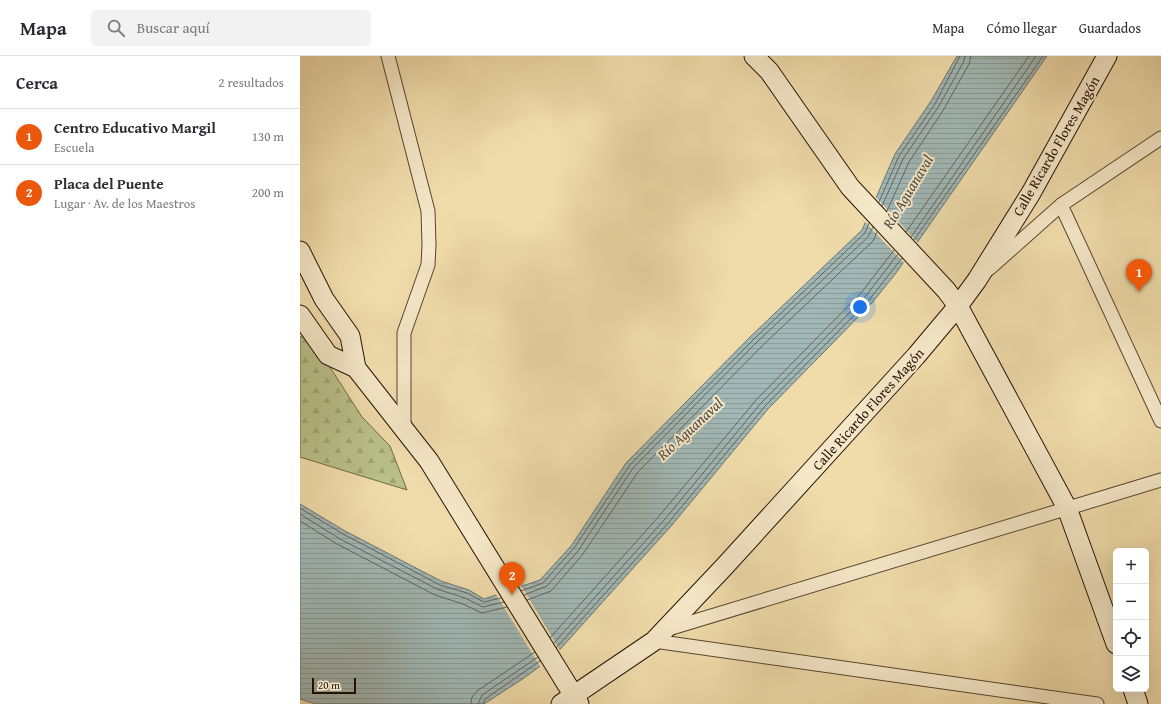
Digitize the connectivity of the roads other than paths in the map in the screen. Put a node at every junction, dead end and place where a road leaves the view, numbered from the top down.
1 (388, 56) edge
2 (754, 56) edge
3 (1107, 56) edge
4 (767, 63) edge
5 (1161, 138) edge
6 (1061, 205) junction
7 (300, 251) edge
8 (977, 280) junction
9 (958, 306) junction
10 (300, 315) edge
11 (356, 368) junction
12 (1161, 421) edge
13 (404, 429) junction
14 (1161, 480) edge
15 (1067, 508) junction
16 (659, 636) junction
17 (1113, 636) edge
18 (1134, 692) edge
19 (570, 696) edge
20 (1097, 704) edge
21 (1138, 704) edge

1 - 13 street
2 - 4 main road
3 - 8 main road, Calle Ricardo Flores Magón
4 - 9 main road
5 - 6 street
6 - 8 street
6 - 12 street
7 - 11 main road
8 - 9 main road, Calle Ricardo Flores Magón
9 - 15 main road
9 - 16 main road, Calle Ricardo Flores Magón
10 - 11 main road
11 - 13 main road
13 - 19 main road
14 - 15 street
15 - 16 street
15 - 17 main road
16 - 19 main road, Calle Ricardo Flores Magón
16 - 20 street
18 - 21 main road

